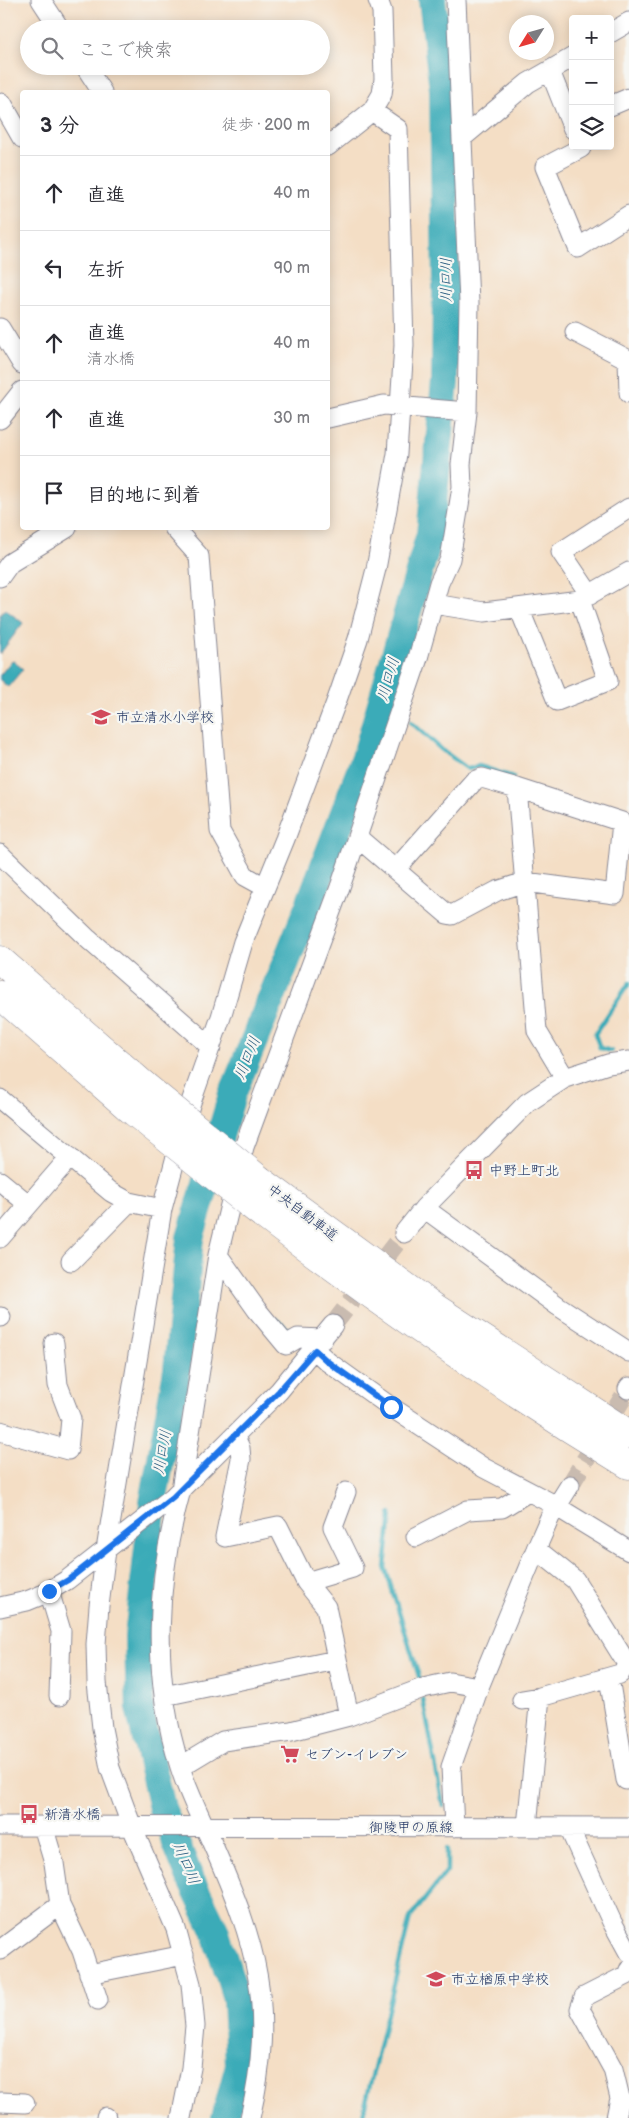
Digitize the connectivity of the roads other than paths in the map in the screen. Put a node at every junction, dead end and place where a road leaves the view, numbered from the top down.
1 (41, 0) edge
2 (378, 0) edge
3 (456, 0) edge
4 (54, 20) edge
5 (629, 22) edge
6 (614, 31) edge
7 (569, 59) edge
8 (550, 71) junction
9 (91, 75) edge
10 (101, 90) edge
11 (629, 98) edge
12 (1, 103) edge
13 (612, 105) edge
14 (372, 111) junction
15 (569, 118) edge
16 (20, 135) edge
17 (462, 138) junction
18 (330, 144) edge
19 (577, 150) edge
20 (629, 215) edge
21 (0, 328) edge
22 (575, 332) dead end
23 (629, 360) edge
24 (20, 361) edge
25 (629, 393) edge
26 (20, 394) edge
27 (403, 407) junction
28 (464, 412) junction
29 (330, 417) edge
30 (0, 419) edge
31 (629, 508) edge
32 (64, 530) edge
33 (176, 530) edge
34 (629, 572) edge
35 (0, 577) edge
36 (585, 598) junction
37 (433, 604) junction
38 (520, 608) junction
39 (517, 788) junction
40 (357, 838) junction
41 (0, 854) edge
42 (396, 869) junction
43 (525, 882) junction
44 (265, 887) junction
45 (0, 960) edge
46 (0, 995) edge
47 (211, 1047) junction
48 (629, 1061) edge
49 (565, 1078) junction
50 (0, 1099) edge
51 (70, 1157) junction
52 (0, 1181) edge
53 (254, 1192) junction
54 (129, 1202) junction
55 (28, 1204) junction
56 (424, 1208) junction
57 (162, 1209) junction
58 (404, 1233) tunnel mouth
59 (0, 1238) edge
60 (218, 1255) junction
61 (71, 1261) dead end
62 (324, 1338) junction
63 (54, 1343) dead end
64 (629, 1352) edge
65 (0, 1431) edge
66 (629, 1434) edge
67 (235, 1437) junction
68 (629, 1465) edge
69 (570, 1485) tunnel mouth
70 (346, 1492) dead end
71 (528, 1492) junction
72 (177, 1494) junction
73 (556, 1506) junction
74 (416, 1538) dead end
75 (108, 1548) junction
76 (536, 1549) junction
77 (629, 1551) edge
78 (306, 1582) junction
79 (49, 1591) junction
80 (0, 1607) edge
81 (336, 1660) junction
82 (629, 1667) edge
83 (629, 1672) edge
84 (609, 1678) junction
85 (479, 1687) junction
86 (60, 1696) dead end
87 (164, 1696) junction
88 (349, 1716) junction
89 (180, 1767) junction
90 (626, 1780) dead end
91 (0, 1826) edge
92 (43, 1826) junction
93 (199, 1826) junction
94 (528, 1826) junction
95 (135, 1827) junction
96 (454, 1827) junction
97 (569, 1828) junction
98 (629, 1828) edge
99 (60, 1905) junction
100 (0, 1950) edge
101 (629, 1953) edge
102 (184, 1955) junction
103 (629, 1970) edge
104 (89, 1974) junction
105 (98, 2000) dead end
106 (621, 2065) edge
107 (0, 2102) edge
108 (25, 2103) dead end
109 (182, 2118) edge
110 (250, 2118) edge
111 (616, 2118) edge

1 - 4 street
2 - 14 street
3 - 17 street
5 - 6 street
7 - 8 street
8 - 15 street
8 - 17 street
9 - 10 street
11 - 13 street
12 - 16 street
14 - 18 street
14 - 27 street
17 - 28 street
19 - 20 street
21 - 24 street
22 - 23 street
23 - 25 street
26 - 30 street
27 - 28 street
27 - 29 street
27 - 44 street
28 - 37 street
31 - 36 street
32 - 35 street
33 - 44 street
34 - 36 street
36 - 38 street
36 - 38 street
37 - 38 street
37 - 40 street
39 - 42 street
39 - 43 street
39 - 43 street
40 - 42 street
40 - 60 street
41 - 47 street
42 - 43 street
43 - 49 street
44 - 47 street
45 - 53 highway, 中央自動車道, bridge
46 - 53 highway, 中央自動車道, bridge
47 - 57 street
48 - 49 street
49 - 56 street
50 - 51 street
51 - 54 street
51 - 55 street
52 - 55 street
53 - 66 highway, 中央自動車道
53 - 68 highway, 中央自動車道
54 - 57 street
54 - 61 street
55 - 59 street
56 - 58 street
56 - 64 street
57 - 75 street
60 - 62 street
60 - 72 street
62 - 67 street
62 - 71 street
63 - 65 street
67 - 72 street
67 - 78 street
69 - 73 street
70 - 78 street
71 - 73 street
71 - 74 street
72 - 75 street
72 - 87 street
73 - 76 street
73 - 77 street
75 - 79 street
75 - 95 street
76 - 82 street
76 - 85 street
78 - 81 street
79 - 80 street
79 - 86 street
81 - 87 street
81 - 88 street
83 - 84 street
84 - 90 street
84 - 94 street
85 - 88 street
85 - 96 street
87 - 89 street
88 - 89 street
89 - 93 street
91 - 92 street
92 - 95 street
92 - 99 street
93 - 95 street, 御陵甲の原線
93 - 96 street, 御陵甲の原線
93 - 110 street
94 - 96 street, 御陵甲の原線
94 - 97 street, 御陵甲の原線
95 - 102 street
97 - 98 street, 御陵甲の原線
97 - 101 street
99 - 100 street
99 - 104 street
102 - 104 street
102 - 109 street
103 - 106 street
104 - 105 street
106 - 111 street
107 - 108 street

